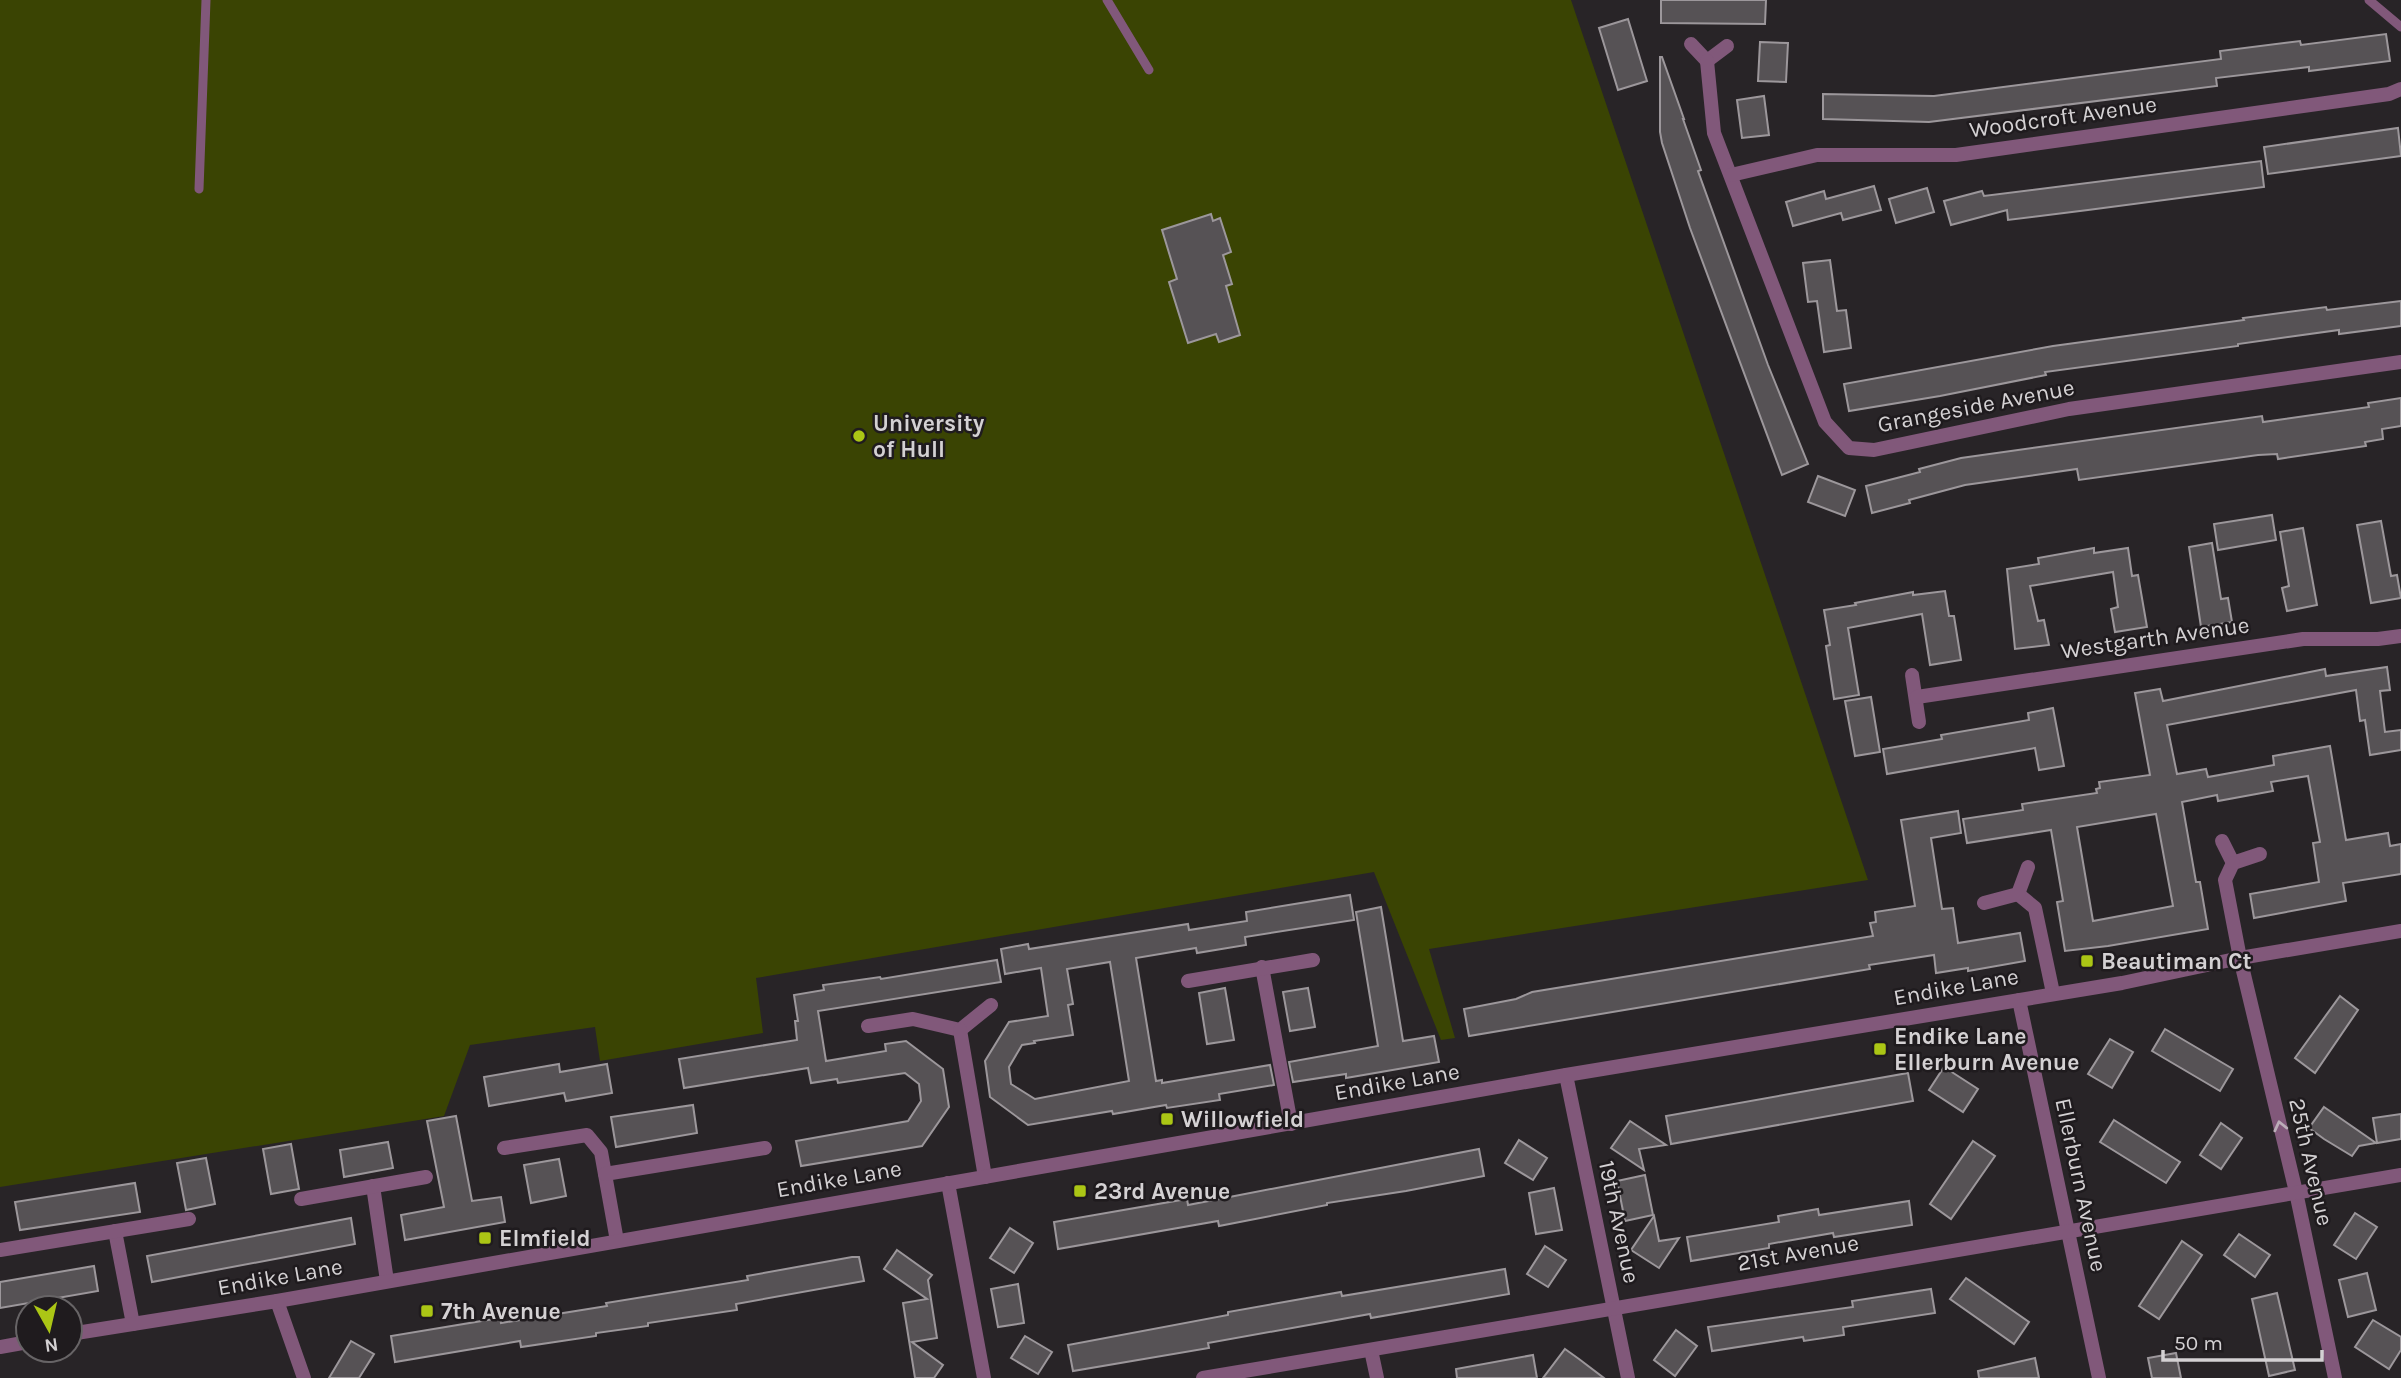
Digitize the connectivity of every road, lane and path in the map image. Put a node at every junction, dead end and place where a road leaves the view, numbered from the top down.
1 (206, 0) edge
2 (1107, 0) edge
3 (2369, 0) edge
4 (2401, 27) edge
5 (1691, 44) dead end
6 (1727, 46) dead end
7 (1707, 61) junction
8 (1149, 71) dead end
9 (2401, 91) edge
10 (1731, 175) junction
11 (199, 189) dead end
12 (2401, 362) edge
13 (2401, 636) edge
14 (1912, 675) dead end
15 (1917, 697) junction
16 (1919, 722) dead end
17 (2222, 841) dead end
18 (2260, 854) dead end
19 (2234, 863) junction
20 (2028, 867) dead end
21 (2018, 894) junction
22 (1984, 903) dead end
23 (2401, 931) edge
24 (2240, 958) junction
25 (1312, 961) dead end
26 (1262, 967) junction
27 (1188, 981) dead end
28 (2053, 993) junction
29 (2020, 1000) junction
30 (991, 1005) dead end
31 (868, 1026) dead end
32 (960, 1030) junction
33 (1566, 1075) junction
34 (1292, 1124) junction
35 (504, 1148) dead end
36 (765, 1148) dead end
37 (605, 1174) junction
38 (2401, 1174) edge
39 (426, 1177) dead end
40 (985, 1177) junction
41 (948, 1183) junction
42 (373, 1186) junction
43 (2296, 1192) junction
44 (302, 1199) dead end
45 (189, 1219) dead end
46 (2067, 1230) junction
47 (115, 1231) junction
48 (617, 1241) junction
49 (0, 1250) edge
50 (387, 1281) junction
51 (277, 1301) junction
52 (1613, 1308) junction
53 (133, 1324) junction
54 (84, 1333) edge
55 (1371, 1350) junction
56 (304, 1378) edge
57 (984, 1378) edge
58 (1203, 1378) edge
59 (1377, 1378) edge
60 (1628, 1378) edge
61 (2099, 1378) edge
62 (2335, 1378) edge

1 - 11 lane
2 - 8 lane
3 - 4 lane
5 - 7 street
6 - 7 street
7 - 10 street, Grangeside Avenue
9 - 10 street, Woodcroft Avenue
10 - 12 street, Grangeside Avenue
13 - 15 street, Westgarth Avenue
14 - 15 street
15 - 16 street
17 - 19 street
18 - 19 street
19 - 24 street, 25th Avenue
20 - 21 street
21 - 22 street
21 - 28 street
23 - 24 street, Endike Lane
24 - 28 street, Endike Lane
43 -> 24 street, 25th Avenue
25 - 26 street
26 - 27 street
26 - 34 street
28 - 29 street, Endike Lane
29 - 33 street, Endike Lane
29 - 46 street, Ellerburn Avenue
30 - 32 street
31 - 32 street
32 - 40 street
33 - 34 street, Endike Lane
33 - 52 street, 19th Avenue
34 - 40 street, Endike Lane
35 - 37 street
36 - 37 street
37 - 48 street
38 - 43 street, 21st Avenue
39 - 42 street
40 - 41 street, Endike Lane
41 - 48 street, Endike Lane
41 - 57 street
42 - 44 street
42 - 50 street
43 - 46 street, 21st Avenue
43 - 62 street, 25th Avenue
45 - 47 street
46 - 52 street, 21st Avenue
46 - 61 street, Ellerburn Avenue
47 - 49 street
47 - 53 street
48 - 50 street, Endike Lane
50 - 51 street, Endike Lane
51 - 53 street, Endike Lane
51 - 56 street
52 - 55 street, 21st Avenue
52 - 60 street, 19th Avenue
53 - 54 street, Endike Lane
55 - 58 street, 21st Avenue
55 - 59 street

